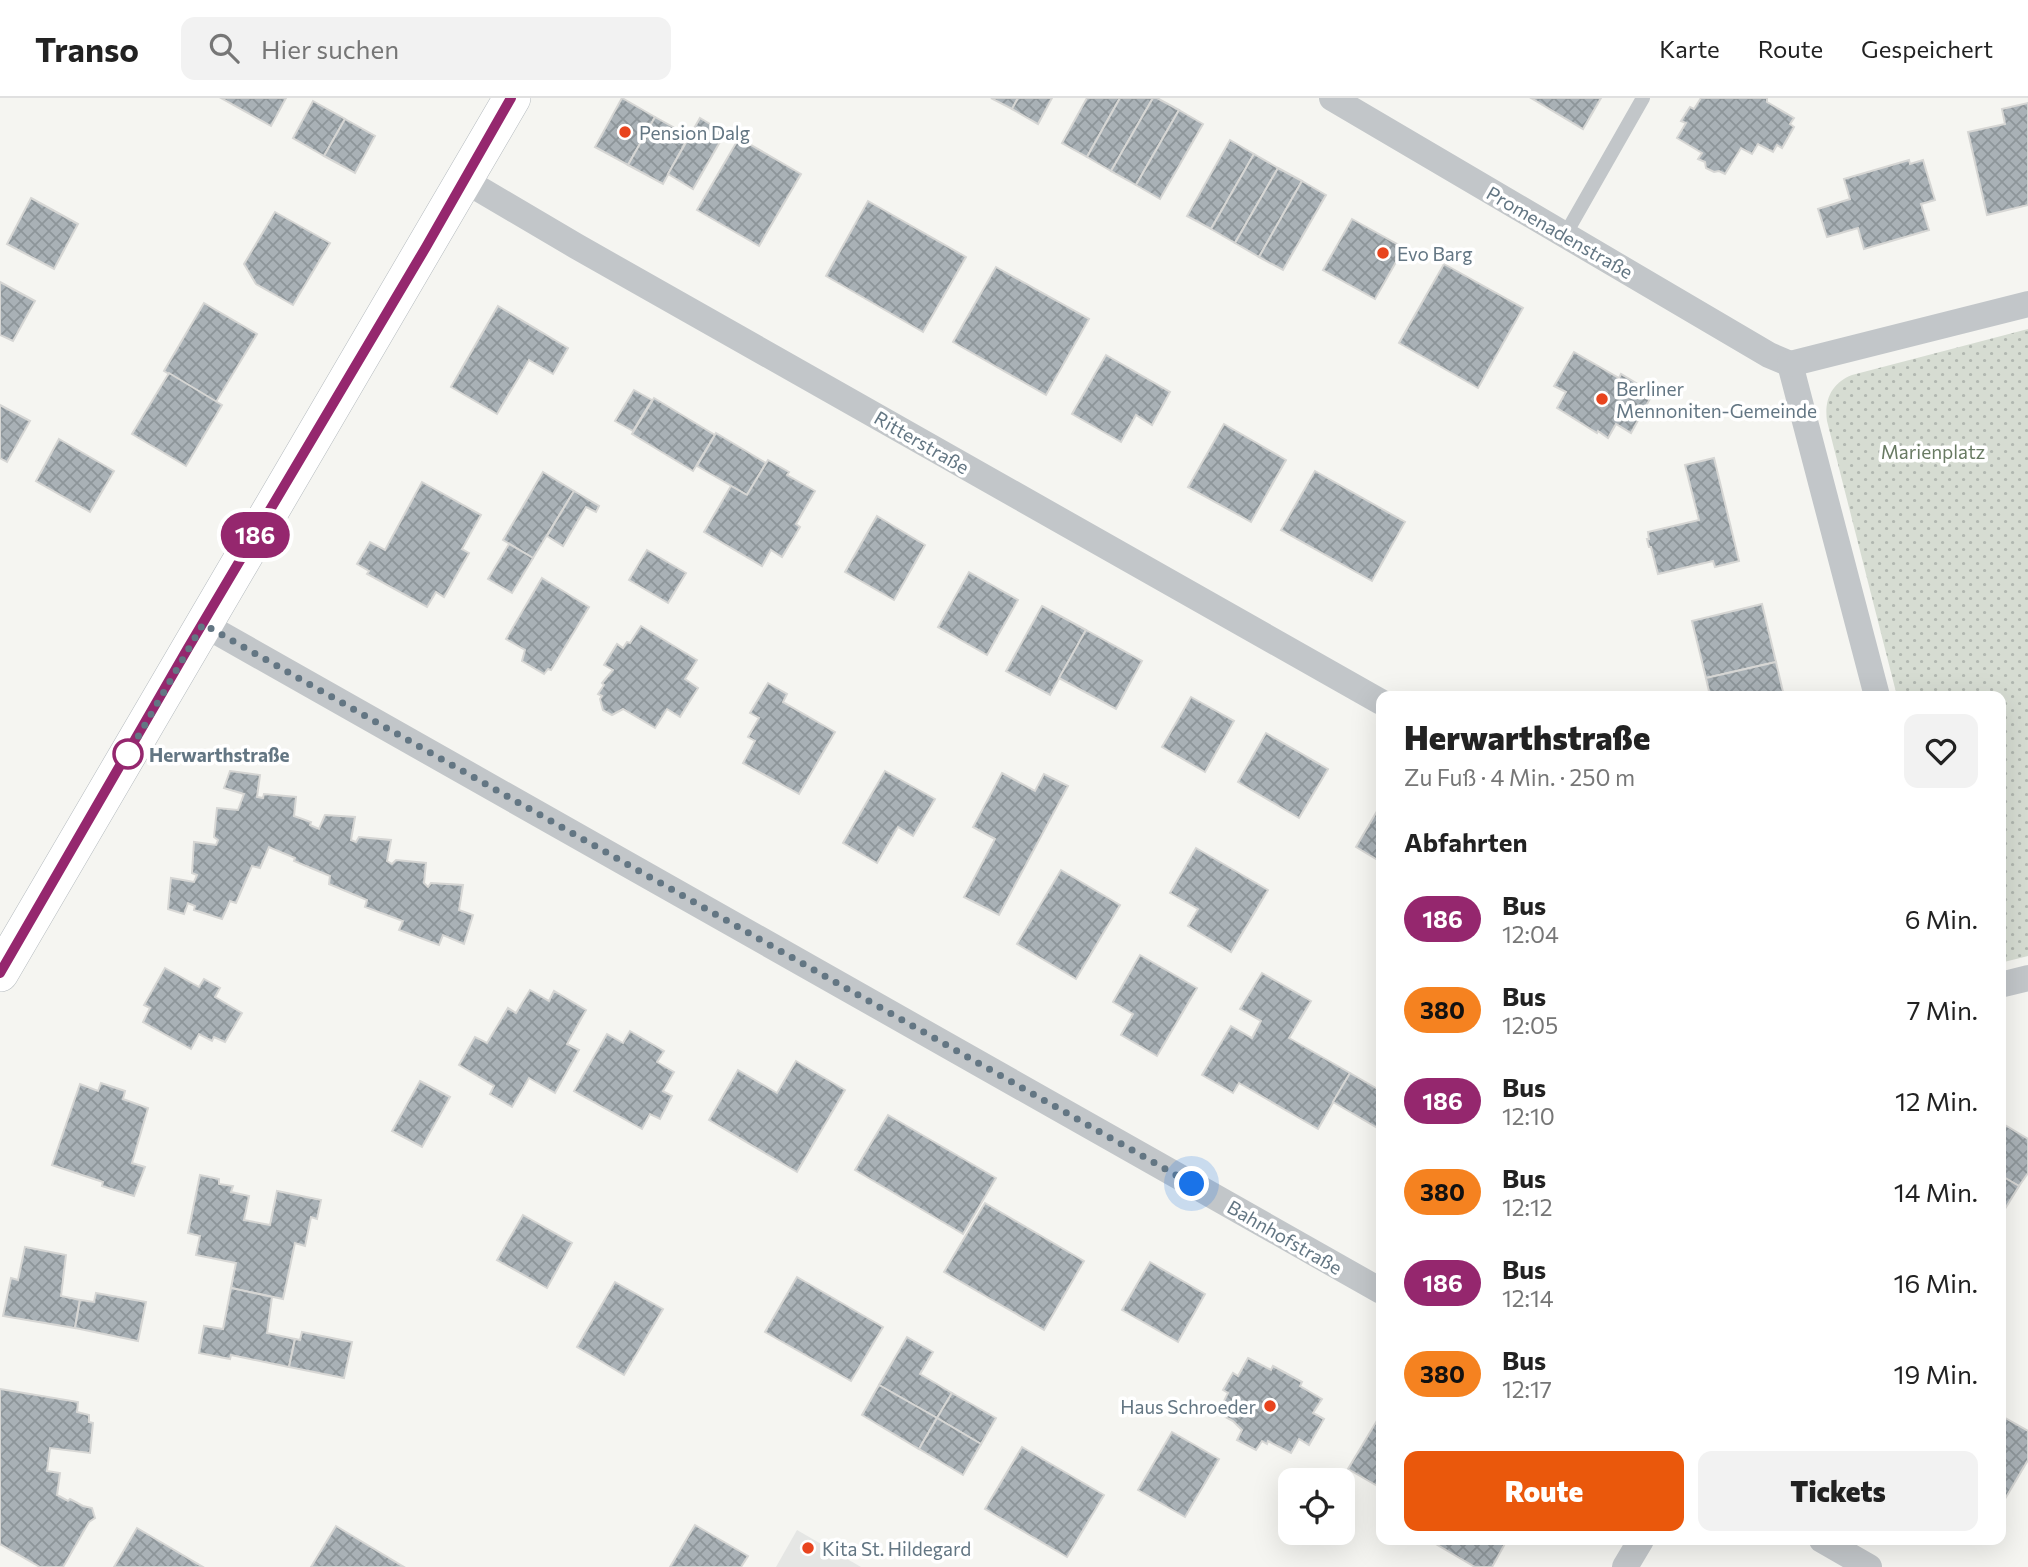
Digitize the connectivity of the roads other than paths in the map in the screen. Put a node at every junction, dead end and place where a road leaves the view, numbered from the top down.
1 (1332, 98) edge
2 (1643, 98) edge
3 (508, 99) edge
4 (464, 180) junction
5 (1565, 235) junction
6 (2028, 304) edge
7 (1790, 364) junction
8 (203, 624) junction
9 (1876, 691) edge
10 (1376, 699) edge
11 (0, 973) edge
12 (2028, 978) edge
13 (2006, 984) edge
14 (1376, 1288) edge
15 (1638, 1545) edge
16 (1831, 1545) edge
17 (1625, 1567) edge
18 (1869, 1567) edge

1 - 5 street, Promenadenstraße
2 - 5 lane
3 - 4 street
4 - 8 street
4 - 10 street, Ritterstraße
5 - 7 street, Promenadenstraße
6 - 7 street
7 - 9 street
8 - 11 street
8 - 14 street, Bahnhofstraße
12 - 13 street
15 - 17 street
16 - 18 street

